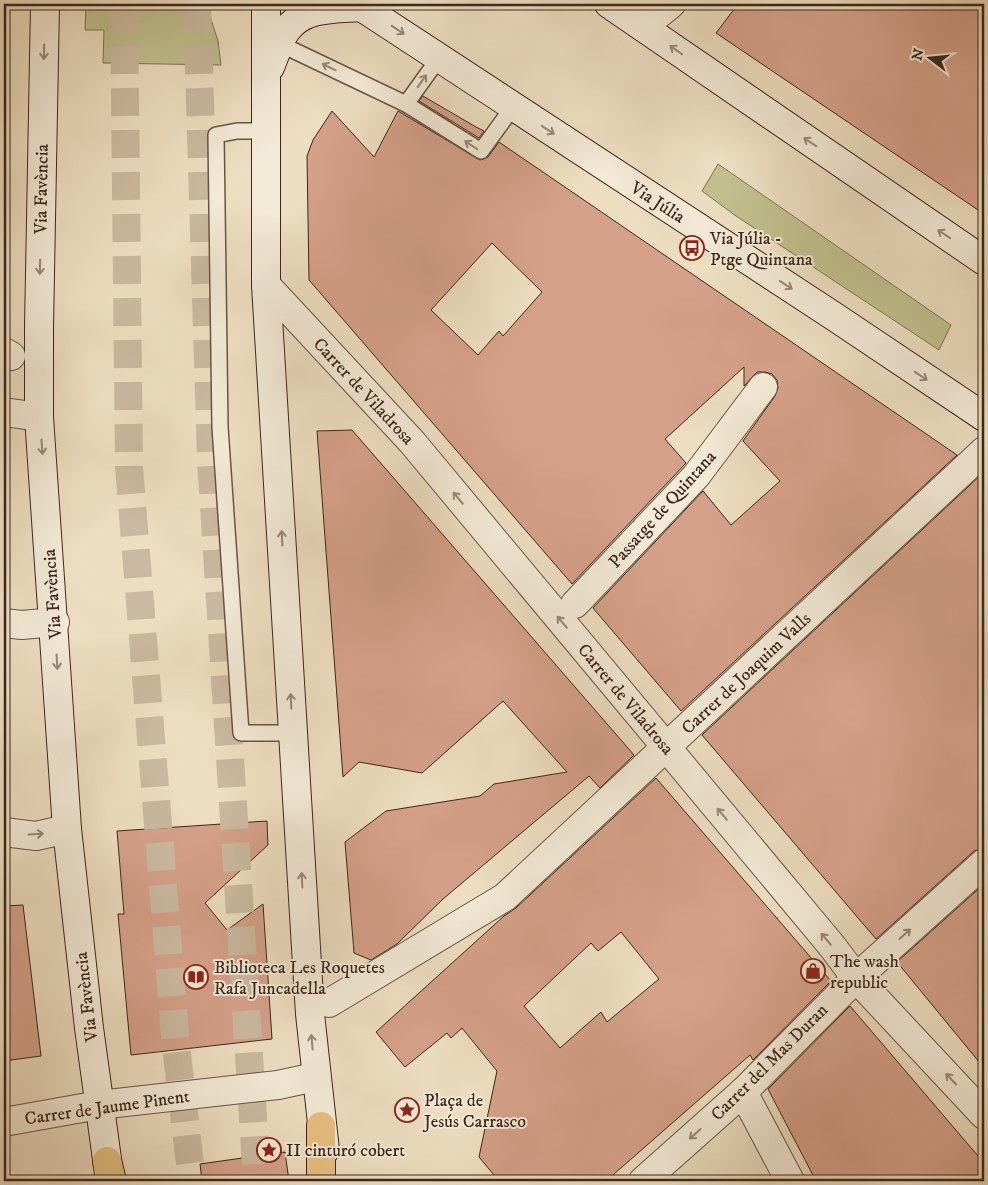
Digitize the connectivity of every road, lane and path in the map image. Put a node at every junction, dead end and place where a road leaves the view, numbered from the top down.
1 (44, 4) edge
2 (266, 4) edge
3 (609, 4) edge
4 (671, 4) edge
5 (360, 6) edge
6 (643, 27) junction
7 (280, 44) junction
8 (439, 58) junction
9 (265, 80) junction
10 (406, 104) junction
11 (513, 107) junction
12 (265, 130) junction
13 (984, 261) edge
14 (266, 285) junction
15 (763, 386) dead end
16 (4, 412) edge
17 (39, 417) junction
18 (984, 417) edge
19 (984, 451) edge
20 (574, 604) dead end
21 (55, 622) junction
22 (4, 623) edge
23 (293, 733) junction
24 (666, 748) junction
25 (67, 829) junction
26 (4, 832) edge
27 (984, 863) edge
28 (856, 978) junction
29 (329, 1002) dead end
30 (315, 1077) junction
31 (743, 1092) junction
32 (99, 1105) junction
33 (984, 1115) edge
34 (4, 1122) edge
35 (321, 1126) junction
36 (110, 1175) edge
37 (321, 1181) edge
38 (329, 1181) edge
39 (643, 1181) edge
40 (790, 1181) edge

1 -> 17 street, Via Favència
2 - 9 street
3 - 6 street
4 - 6 street
5 - 7 street
5 -> 8 street, Via Júlia
13 -> 6 street
7 - 9 street
10 -> 7 lane
10 -> 8 lane
8 - 11 street, Via Júlia
9 - 12 street
11 -> 10 lane
11 -> 18 street, Via Júlia
12 - 14 street
12 - 23 lane
23 -> 14 street
24 -> 14 street, Carrer de Viladrosa
15 - 20 street, Passatge de Quintana
16 - 17 street
17 -> 21 street, Via Favència
19 - 24 street, Carrer de Joaquim Valls
21 - 22 street
21 -> 25 street, Via Favència
30 -> 23 street
28 -> 24 street, Carrer de Viladrosa
24 - 29 street, Carrer de Joaquim Valls
26 -> 25 street
25 - 32 street, Via Favència
28 -> 27 street, Carrer del Mas Duran
28 - 31 street, Carrer del Mas Duran
33 -> 28 street, Carrer de Viladrosa
30 - 32 street, Carrer de Jaume Pinent
30 - 35 street
31 -> 39 street, Carrer del Mas Duran
31 - 40 street
32 - 34 street, Carrer de Jaume Pinent
32 - 36 street, Via Favència
35 - 37 highway
35 - 38 street

